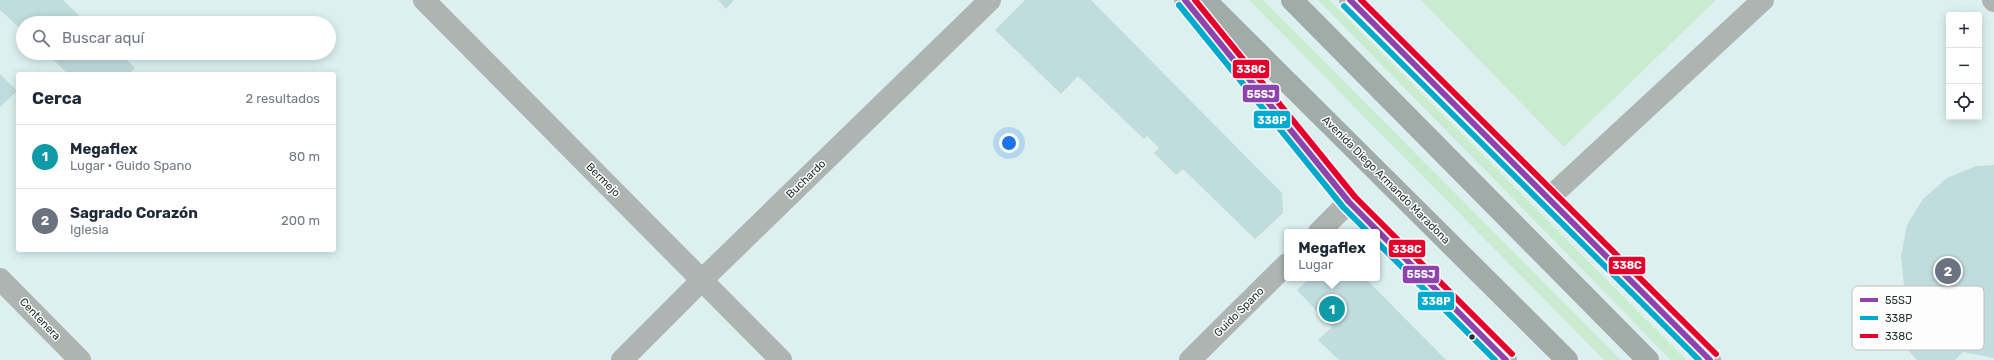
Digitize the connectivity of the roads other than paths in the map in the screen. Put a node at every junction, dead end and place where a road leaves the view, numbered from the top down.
1 (424, 0) edge
2 (990, 0) edge
3 (1184, 0) edge
4 (1205, 0) edge
5 (1292, 0) edge
6 (1350, 0) edge
7 (1763, 0) edge
8 (1549, 198) junction
9 (1349, 202) junction
10 (1322, 229) edge
11 (1376, 229) edge
12 (1380, 233) edge
13 (1284, 267) edge
14 (0, 279) edge
15 (702, 280) junction
16 (80, 360) edge
17 (622, 360) edge
18 (781, 360) edge
19 (1190, 360) edge
20 (1506, 360) edge
21 (1567, 360) edge
22 (1648, 360) edge
23 (1710, 360) edge

1 - 15 street, Bermejo
2 - 15 street, Buchardo
3 - 9 street
4 - 21 main road, Avenida Diego Armando Maradona
5 - 22 main road
6 - 8 street
7 - 8 street
8 - 23 street
9 - 10 street
9 - 11 street
12 - 20 street
13 - 19 street, Guido Spano
14 - 16 street, Centenera
15 - 17 street, Buchardo
15 - 18 street, Bermejo

